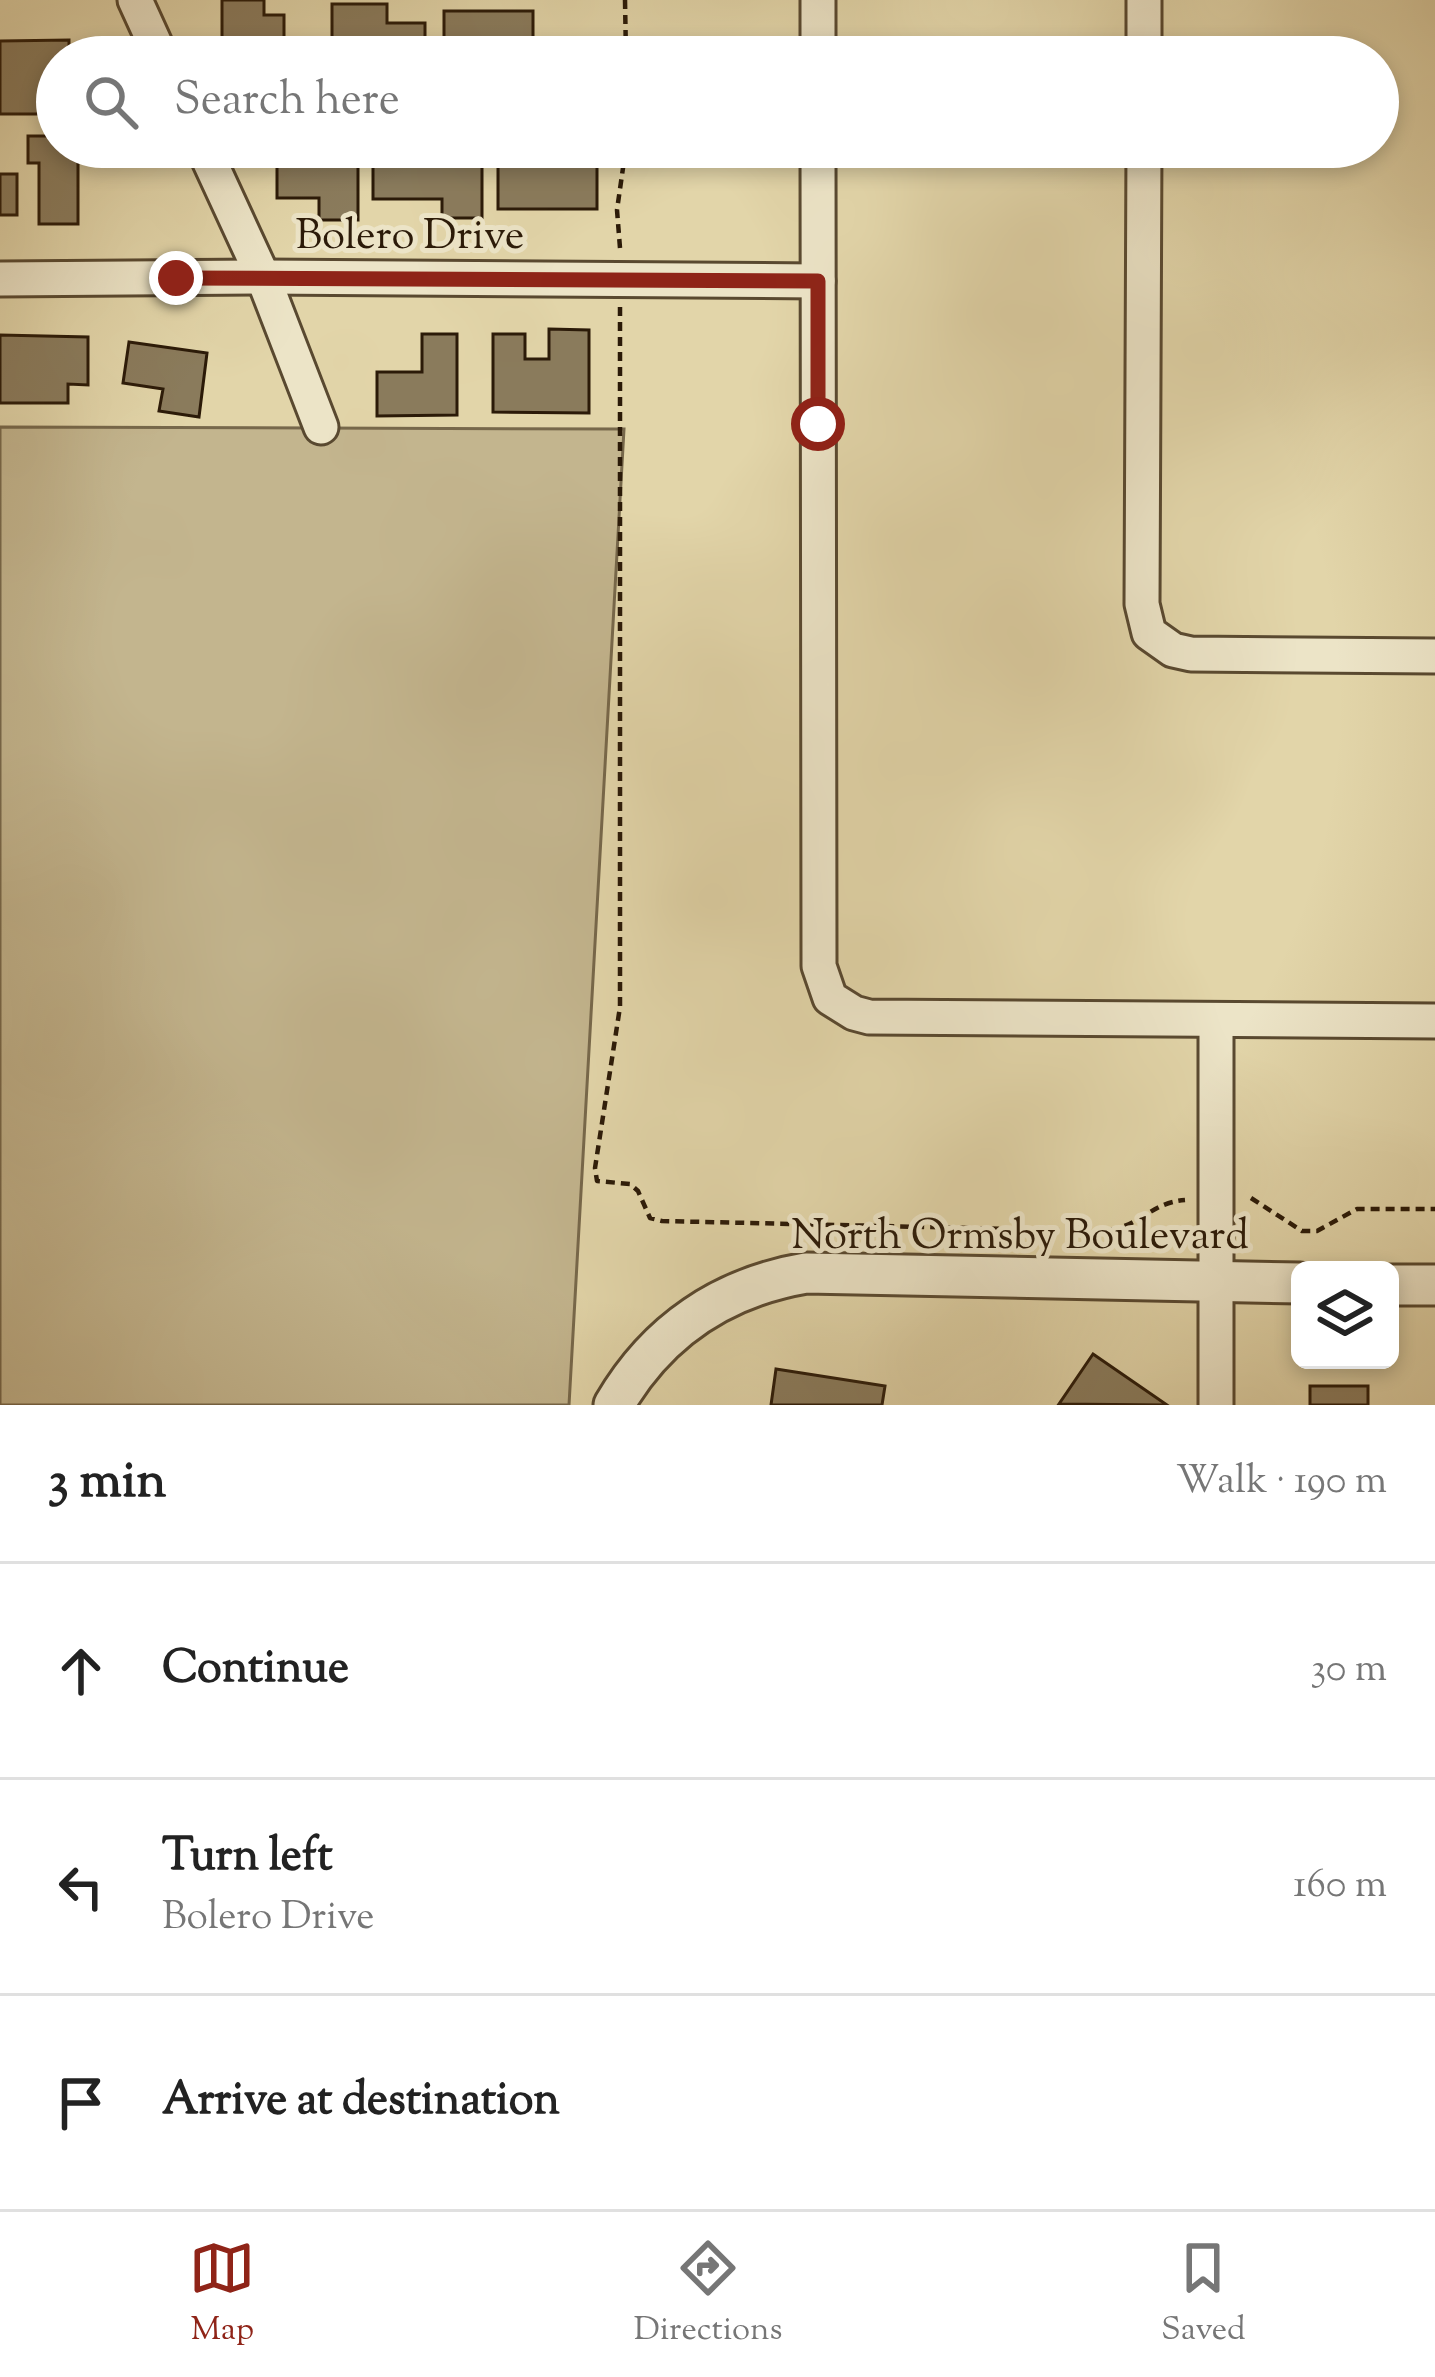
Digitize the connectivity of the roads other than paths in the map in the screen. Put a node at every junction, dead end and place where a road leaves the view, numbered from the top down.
1 (135, 0) edge
2 (818, 0) edge
3 (1144, 0) edge
4 (151, 36) edge
5 (818, 36) edge
6 (1144, 36) edge
7 (213, 168) edge
8 (818, 168) edge
9 (1144, 168) edge
10 (263, 277) junction
11 (0, 279) edge
12 (818, 281) junction
13 (320, 427) dead end
14 (1435, 656) edge
15 (1216, 1020) junction
16 (1435, 1021) edge
17 (1218, 1281) junction
18 (1291, 1283) edge
19 (1399, 1285) edge
20 (1435, 1286) edge
21 (622, 1392) edge
22 (1216, 1405) edge

1 - 4 street
2 - 5 street
3 - 6 street
7 - 10 street
8 - 12 street
9 - 14 street
10 - 11 street, Bolero Drive
10 - 12 street, Bolero Drive
10 - 13 street
12 - 15 street
15 - 16 street
15 - 17 street
17 - 18 street, North Ormsby Boulevard
17 - 21 street, North Ormsby Boulevard
17 - 22 street
19 - 20 street

